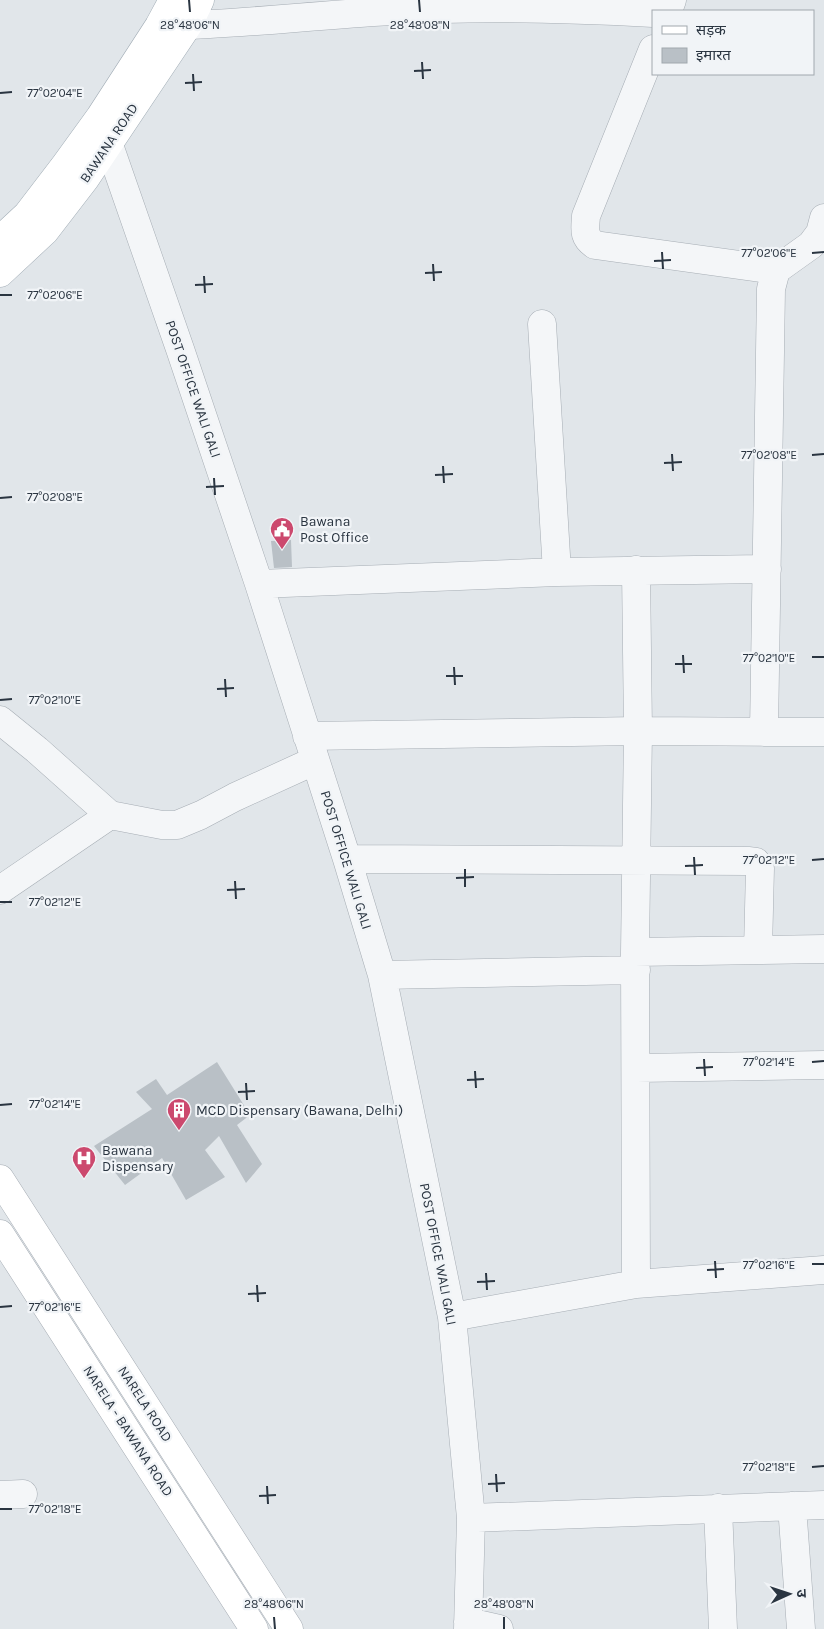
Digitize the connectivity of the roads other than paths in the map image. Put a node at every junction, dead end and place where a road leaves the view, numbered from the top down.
1 (173, 0) edge
2 (200, 0) edge
3 (652, 13) edge
4 (188, 25) junction
5 (158, 26) junction
6 (652, 51) edge
7 (100, 117) junction
8 (109, 144) junction
9 (824, 218) edge
10 (0, 240) edge
11 (776, 270) junction
12 (0, 273) edge
13 (542, 324) dead end
14 (767, 569) junction
15 (636, 570) junction
16 (557, 572) junction
17 (258, 584) junction
18 (0, 720) edge
19 (638, 731) junction
20 (764, 732) junction
21 (824, 732) edge
22 (311, 748) junction
23 (110, 815) junction
24 (347, 859) junction
25 (636, 861) junction
26 (0, 890) edge
27 (824, 949) edge
28 (758, 950) junction
29 (635, 961) junction
30 (382, 975) junction
31 (824, 1066) edge
32 (637, 1068) junction
33 (0, 1179) edge
34 (0, 1234) edge
35 (824, 1270) edge
36 (636, 1284) junction
37 (452, 1317) junction
38 (824, 1505) edge
39 (792, 1506) junction
40 (718, 1508) junction
41 (471, 1518) junction
42 (245, 1560) junction
43 (221, 1577) junction
44 (468, 1626) edge
45 (254, 1629) edge
46 (289, 1629) edge
47 (499, 1629) edge
48 (723, 1629) edge
49 (801, 1629) edge

1 - 5 street
2 - 4 street, BAWANA ROAD
3 - 4 street
4 - 5 street
4 - 8 street, BAWANA ROAD
5 - 7 street
6 - 11 street
7 - 8 street, POST OFFICE WALI GALI
7 - 10 street
8 - 12 street, BAWANA ROAD
8 - 17 street, POST OFFICE WALI GALI
9 - 11 street
11 - 14 street
13 - 16 street
14 - 15 street
14 - 20 street
15 - 16 street
15 - 19 street
16 - 17 street
17 - 22 street, POST OFFICE WALI GALI
18 - 23 street
19 - 20 street
19 - 22 street
19 - 25 street
20 - 21 street
22 - 23 street
22 - 24 street, POST OFFICE WALI GALI
23 - 26 street
24 - 25 street
24 - 30 street, POST OFFICE WALI GALI
25 - 28 street
25 - 29 street
27 - 28 street
28 - 29 street
29 - 30 street
29 - 32 street
30 - 37 street, POST OFFICE WALI GALI
31 - 32 street
32 - 36 street
33 - 42 street, NARELA ROAD
34 - 43 street, NARELA - BAWANA ROAD
35 - 36 street
36 - 37 street
37 - 41 street, POST OFFICE WALI GALI
38 - 39 street
39 - 40 street
39 - 49 street
40 - 41 street
40 - 48 street
41 - 44 street, POST OFFICE WALI GALI
42 - 43 street
42 - 46 street, NARELA ROAD
43 - 45 street, NARELA - BAWANA ROAD
44 - 47 street

